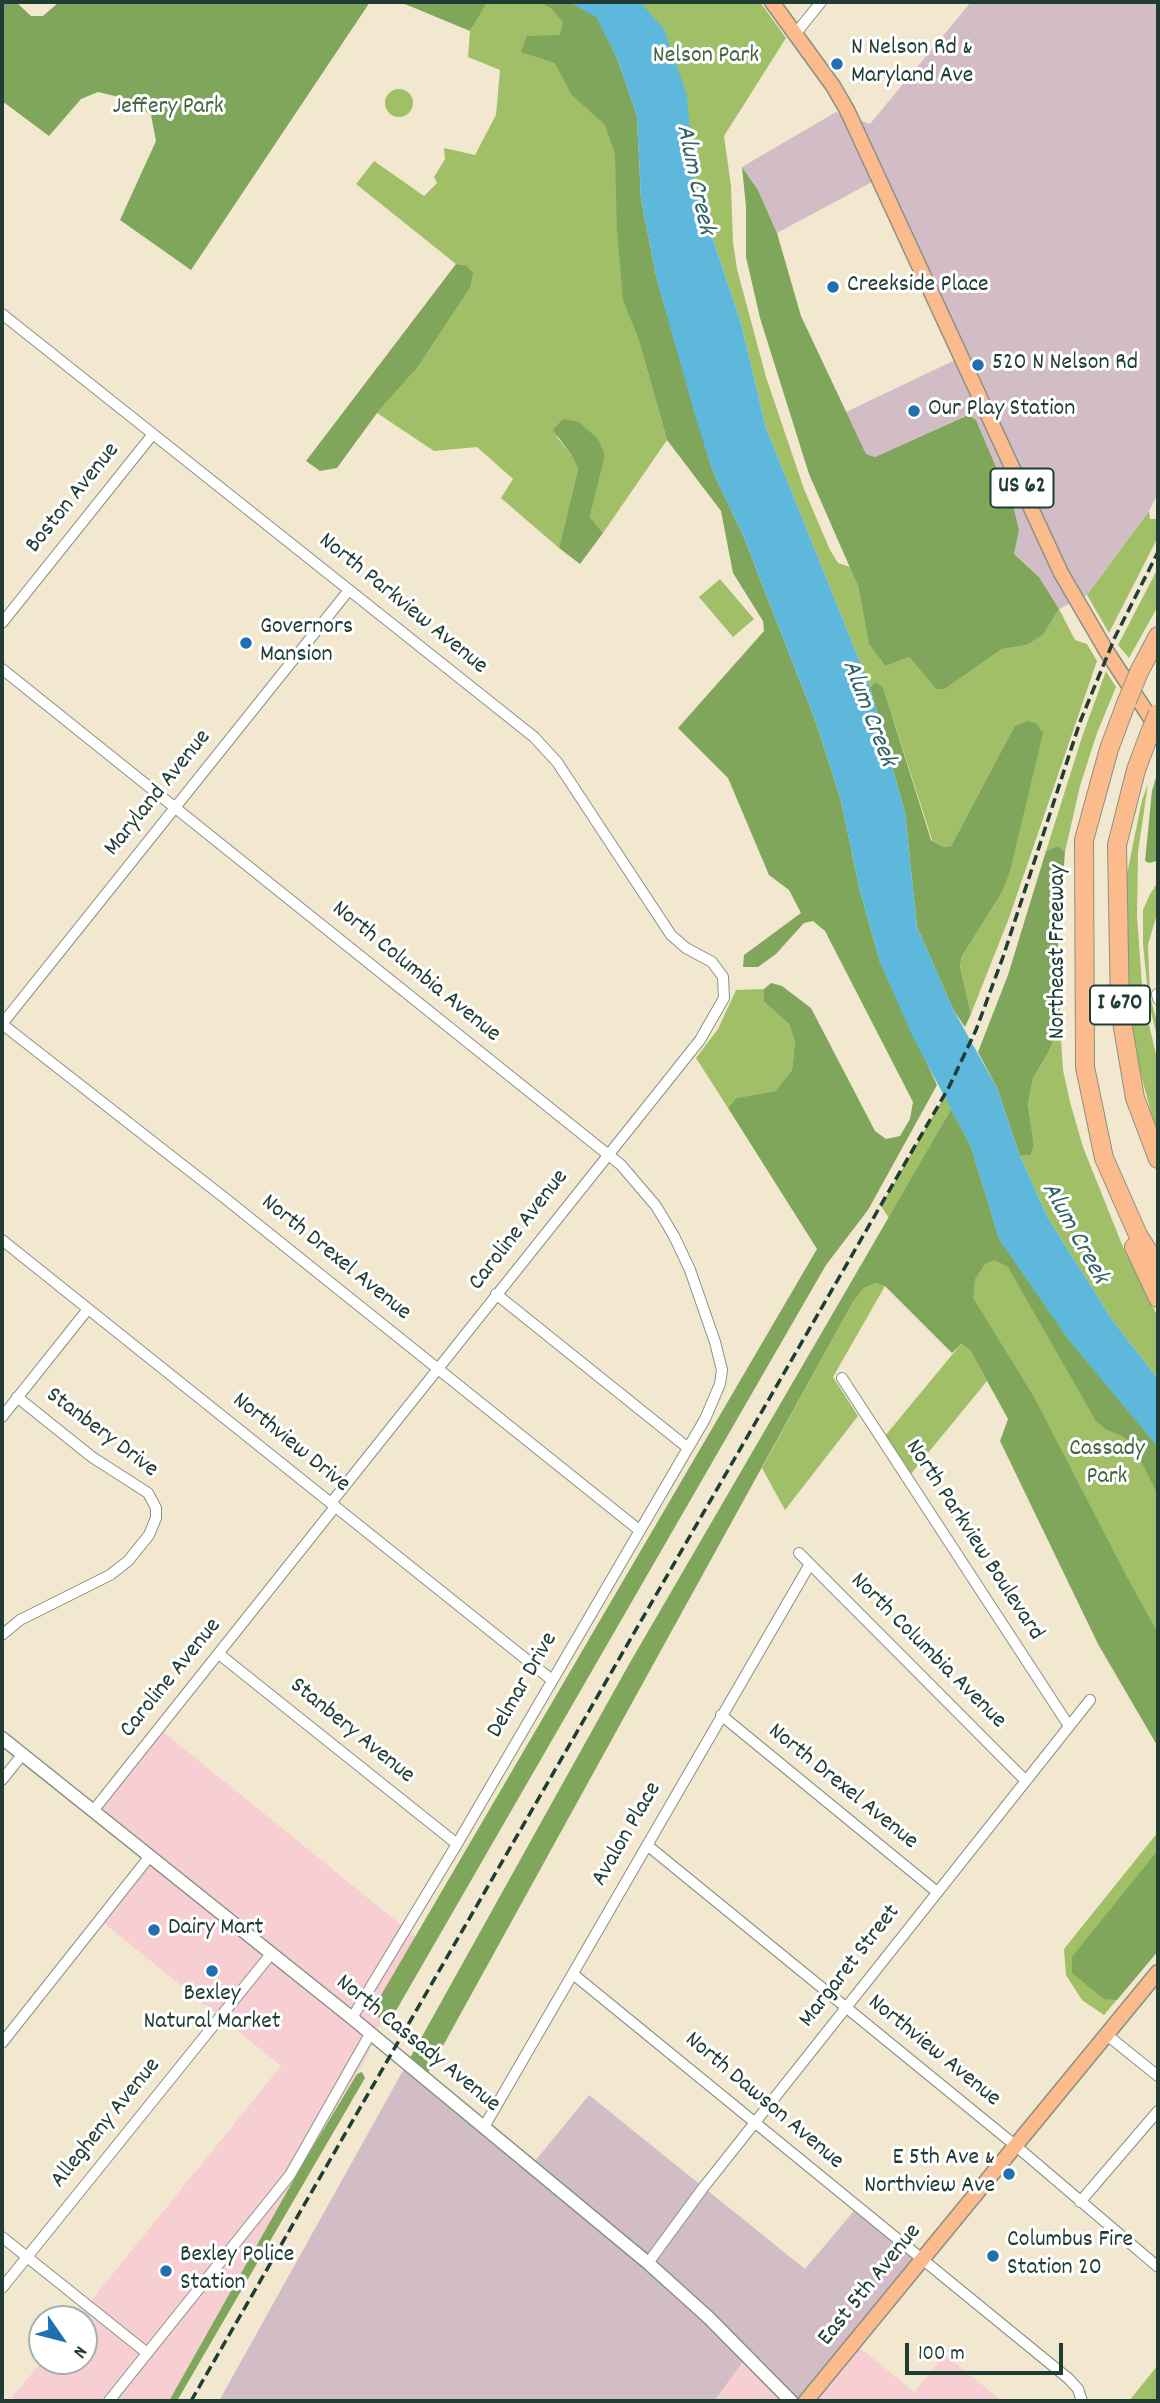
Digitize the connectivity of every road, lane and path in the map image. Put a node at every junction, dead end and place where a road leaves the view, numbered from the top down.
1 (772, 2) edge
2 (821, 2) edge
3 (796, 33) junction
4 (2, 314) edge
5 (153, 434) junction
6 (349, 590) junction
7 (2, 623) edge
8 (1158, 636) edge
9 (2, 669) edge
10 (1158, 713) edge
11 (1154, 732) edge
12 (175, 807) junction
13 (723, 977) joint
14 (2, 1024) edge
15 (608, 1154) junction
16 (1158, 1159) edge
17 (1111, 1173) junction
18 (2, 1240) edge
19 (1158, 1267) edge
20 (496, 1294) junction
21 (1158, 1298) edge
22 (88, 1309) junction
23 (438, 1368) junction
24 (722, 1370) joint
25 (842, 1378) dead end
26 (18, 1397) junction
27 (2, 1417) edge
28 (688, 1448) junction
29 (333, 1505) junction
30 (639, 1530) junction
31 (799, 1553) dead end
32 (810, 1564) junction
33 (2, 1635) edge
34 (219, 1654) junction
35 (552, 1680) junction
36 (1090, 1700) dead end
37 (721, 1715) junction
38 (1069, 1726) junction
39 (2, 1738) edge
40 (22, 1755) junction
41 (2, 1780) edge
42 (1026, 1781) junction
43 (93, 1811) junction
44 (457, 1843) junction
45 (647, 1845) junction
46 (150, 1856) junction
47 (937, 1892) junction
48 (271, 1954) junction
49 (1158, 1972) edge
50 (573, 1974) junction
51 (846, 2007) junction
52 (352, 2018) junction
53 (370, 2034) junction
54 (1107, 2035) junction
55 (2, 2043) edge
56 (1158, 2076) edge
57 (1158, 2111) edge
58 (755, 2122) junction
59 (484, 2127) junction
60 (1016, 2146) junction
61 (1080, 2202) junction
62 (2, 2237) edge
63 (27, 2257) junction
64 (921, 2260) junction
65 (648, 2263) junction
66 (1158, 2267) edge
67 (2, 2288) edge
68 (147, 2353) junction
69 (109, 2401) edge
70 (791, 2401) edge
71 (806, 2401) edge
72 (1082, 2401) edge

1 - 3 main road, US 62
2 - 3 street
3 - 11 main road, US 62
4 - 5 street, North Parkview Avenue
5 - 6 street, North Parkview Avenue
5 - 7 street, Boston Avenue
6 - 12 street, Maryland Avenue
6 - 13 street, North Parkview Avenue
8 - 17 highway, Northeast Freeway / I 670, bridge
9 - 12 street, North Columbia Avenue
10 - 11 highway, I 670, bridge
11 - 16 highway, I 670
12 - 14 street, Maryland Avenue
12 - 15 street, North Columbia Avenue
13 - 15 street, Caroline Avenue
14 - 23 street, North Drexel Avenue
15 - 20 street, Caroline Avenue
15 - 24 street, North Columbia Avenue
17 - 19 highway, Northeast Freeway / I 670
17 - 21 highway
18 - 22 street, Northview Drive
20 - 23 street, Caroline Avenue
20 - 28 street
22 - 26 street
22 - 29 street, Northview Drive
23 - 29 street, Caroline Avenue
23 - 30 street, North Drexel Avenue
24 - 28 street, Delmar Drive
25 - 38 street, North Parkview Boulevard
26 - 27 street
26 - 33 street, Stanbery Drive
28 - 30 street, Delmar Drive
29 - 34 street, Caroline Avenue
29 - 35 street, Northview Drive
30 - 35 street, Delmar Drive
31 - 32 street, North Columbia Avenue
32 - 37 street, Avalon Place
32 - 42 street, North Columbia Avenue
34 - 43 street, Caroline Avenue
34 - 44 street, Stanbery Avenue
35 - 44 street, Delmar Drive
36 - 38 street, Margaret Street
37 - 45 street, Avalon Place
37 - 47 street, North Drexel Avenue
38 - 42 street, Margaret Street
39 - 40 street, North Cassady Avenue
40 - 41 street
40 - 43 street, North Cassady Avenue
42 - 47 street, Margaret Street
43 - 46 street, North Cassady Avenue
44 - 52 street, Delmar Drive
45 - 50 street, Avalon Place
45 - 51 street, Northview Avenue
46 - 48 street, North Cassady Avenue
46 - 55 street
47 - 51 street, Margaret Street
48 - 52 street, North Cassady Avenue
48 - 63 street, Allegheny Avenue
49 - 54 main road, East 5th Avenue
50 - 58 street, North Dawson Avenue
50 - 59 street, Avalon Place
51 - 58 street, Margaret Street
51 - 60 street, Northview Avenue
52 - 53 street, North Cassady Avenue
53 - 59 street, North Cassady Avenue
53 - 68 street
54 - 56 street
54 - 60 main road, East 5th Avenue
57 - 61 street
58 - 64 street, North Dawson Avenue
58 - 65 street, Margaret Street
59 - 65 street, North Cassady Avenue
60 - 61 street, Northview Avenue
60 - 64 main road, East 5th Avenue
61 - 66 street, Northview Avenue
62 - 63 street
63 - 67 street, Allegheny Avenue
63 - 68 street
64 - 71 main road, East 5th Avenue
64 - 72 street, North Dawson Avenue
65 - 70 street, North Cassady Avenue
68 - 69 street

